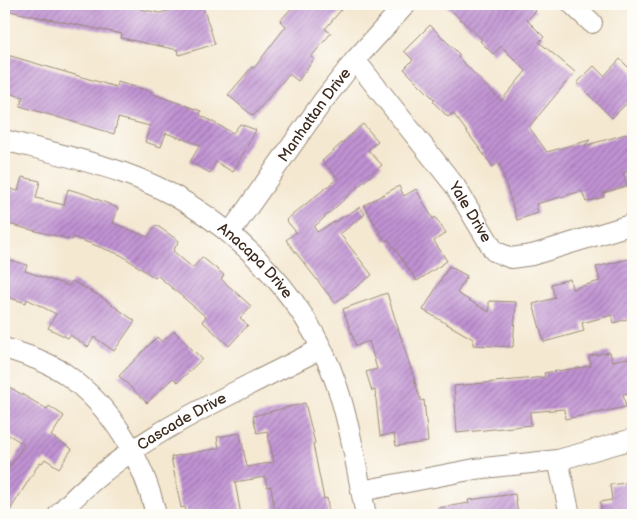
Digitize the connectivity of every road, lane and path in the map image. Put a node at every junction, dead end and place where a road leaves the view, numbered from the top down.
1 (406, 4) edge
2 (572, 4) edge
3 (592, 23) dead end
4 (355, 60) junction
5 (4, 140) edge
6 (633, 224) edge
7 (230, 234) junction
8 (4, 348) edge
9 (320, 349) junction
10 (633, 439) edge
11 (132, 451) junction
12 (558, 460) junction
13 (361, 491) junction
14 (58, 515) edge
15 (156, 515) edge
16 (366, 515) edge
17 (570, 515) edge

1 - 4 street, Manhattan Drive
2 - 3 street
4 - 6 street, Yale Drive
4 - 7 street, Manhattan Drive
5 - 7 street, Anacapa Drive
7 - 9 street, Anacapa Drive
8 - 11 street
9 - 11 street, Cascade Drive
9 - 13 street, Anacapa Drive
10 - 12 street
11 - 14 street, Cascade Drive
11 - 15 street
12 - 13 street
12 - 17 street
13 - 16 street, Anacapa Drive

